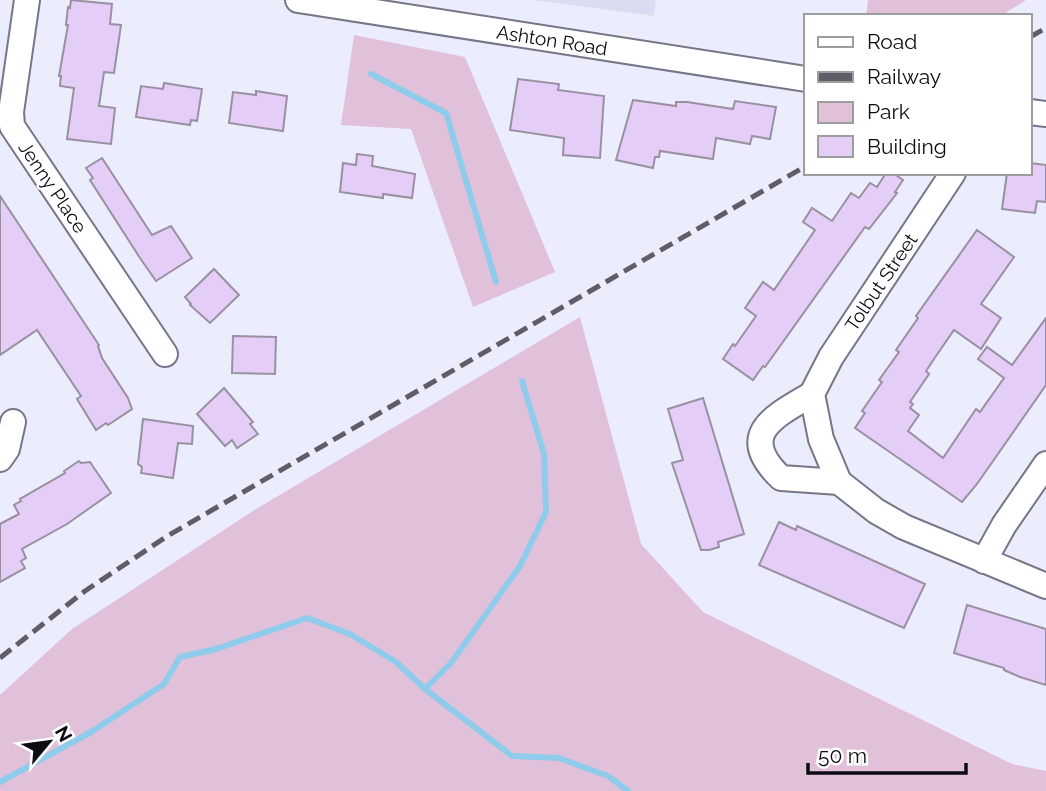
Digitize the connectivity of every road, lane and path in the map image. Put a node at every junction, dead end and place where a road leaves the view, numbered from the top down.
1 (27, 0) edge
2 (298, 0) edge
3 (804, 79) edge
4 (952, 175) edge
5 (165, 354) dead end
6 (812, 394) junction
7 (13, 422) dead end
8 (0, 459) edge
9 (1046, 464) edge
10 (839, 482) junction
11 (984, 561) junction
12 (1046, 586) edge

1 - 5 street, Jenny Place
2 - 3 street, Ashton Road
4 - 6 street, Tolbut Street
6 - 10 street
6 - 10 street
7 - 8 street
9 - 11 street
10 - 11 street
11 - 12 street

